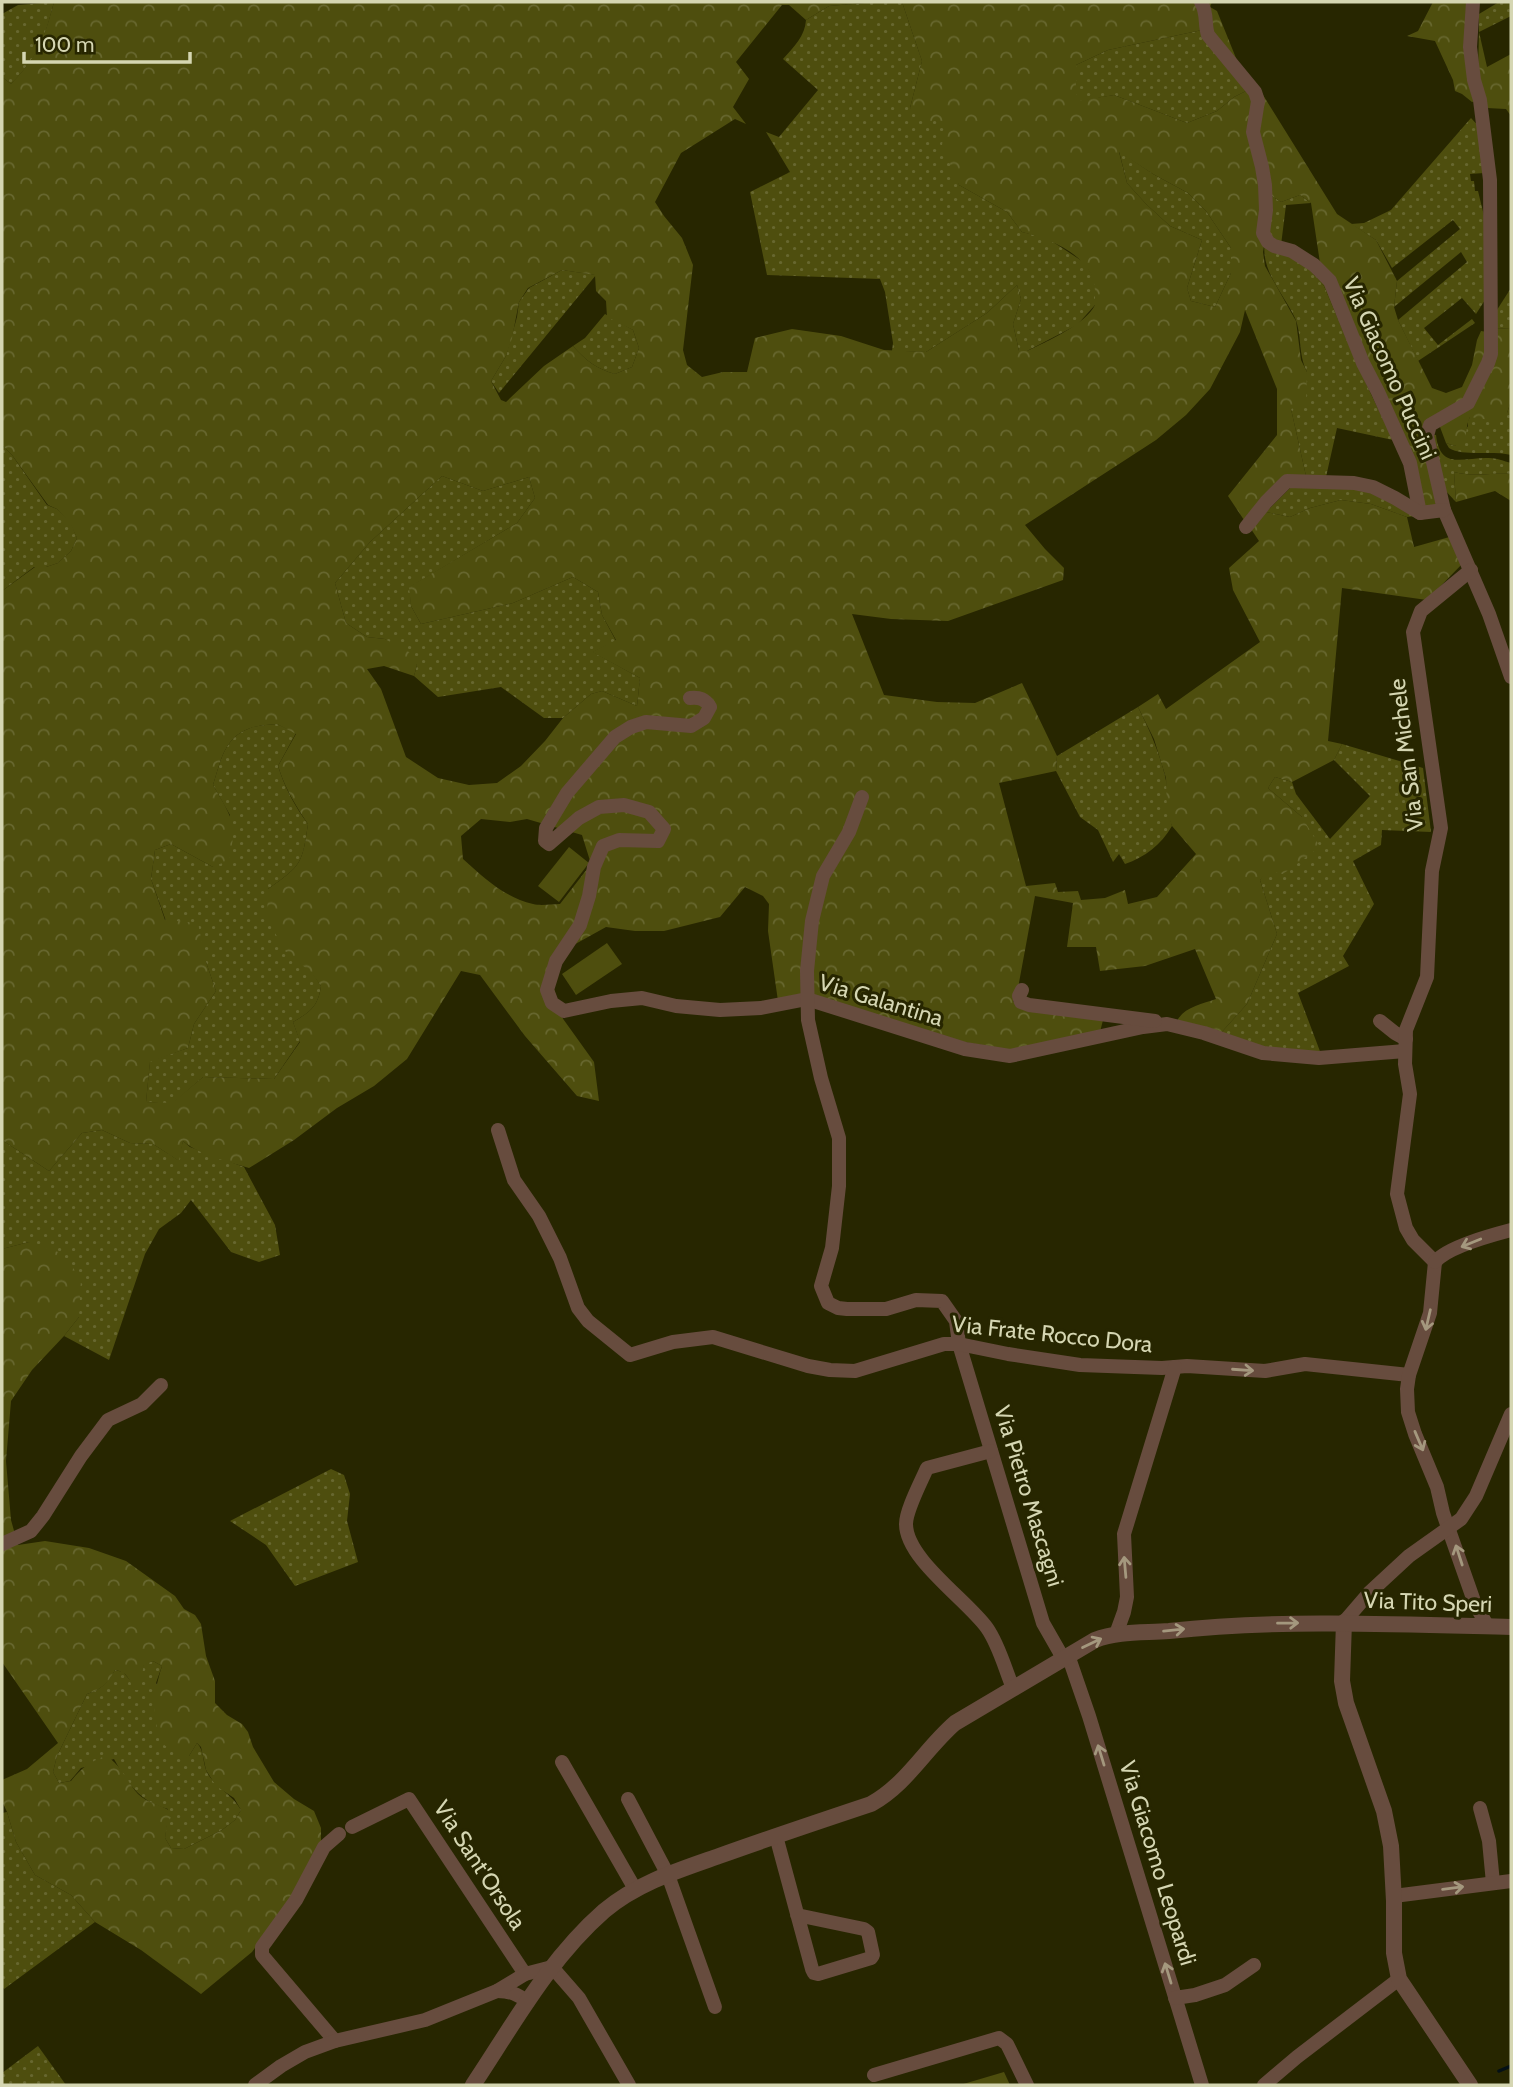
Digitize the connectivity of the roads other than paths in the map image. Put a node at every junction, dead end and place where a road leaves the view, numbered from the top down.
1 (1201, 2) edge
2 (1473, 2) edge
3 (1444, 510) junction
4 (1420, 513) junction
5 (1246, 527) dead end
6 (1471, 570) junction
7 (1511, 677) edge
8 (690, 698) dead end
9 (862, 797) dead end
10 (1021, 990) dead end
11 (807, 999) junction
12 (1380, 1021) dead end
13 (1167, 1024) junction
14 (1406, 1045) junction
15 (498, 1130) dead end
16 (1511, 1230) edge
17 (1435, 1262) junction
18 (959, 1344) junction
19 (1175, 1367) junction
20 (1409, 1375) junction
21 (162, 1385) dead end
22 (1511, 1414) edge
23 (991, 1451) junction
24 (1449, 1528) junction
25 (2, 1544) edge
26 (1344, 1622) junction
27 (1488, 1627) junction
28 (1511, 1627) edge
29 (1116, 1634) junction
30 (1066, 1657) junction
31 (1013, 1688) junction
32 (562, 1762) dead end
33 (628, 1799) dead end
34 (1480, 1808) dead end
35 (776, 1836) junction
36 (668, 1875) junction
37 (1511, 1881) edge
38 (1493, 1883) junction
39 (635, 1889) junction
40 (1394, 1896) junction
41 (797, 1915) junction
42 (1254, 1965) dead end
43 (552, 1967) junction
44 (525, 1974) junction
45 (1399, 1979) junction
46 (497, 1991) junction
47 (1175, 1998) junction
48 (528, 2002) junction
49 (715, 2007) dead end
50 (335, 2041) junction
51 (874, 2075) dead end
52 (255, 2085) edge
53 (473, 2085) edge
54 (629, 2085) edge
55 (1027, 2085) edge
56 (1202, 2085) edge
57 (1264, 2085) edge
58 (1470, 2085) edge

1 - 4 street, Via Giacomo Puccini
2 - 3 street, Via Giacomo Puccini
3 - 4 street
3 - 6 street, Via Giacomo Puccini
4 - 5 street
6 - 7 street, Via Giacomo Puccini
6 - 14 street, Via San Michele
8 - 11 street, Via Galantina
9 - 11 street
10 - 13 street, Via Galantina
11 - 13 street, Via Galantina
11 - 18 street, Via Pietro Mascagni
12 - 14 street
13 - 14 street, Via Galantina
14 - 17 street, Via San Michele
15 - 18 street, Via Frate Rocco Dora
16 -> 17 street
17 -> 20 street
18 - 19 street, Via Frate Rocco Dora
18 - 23 street, Via Pietro Mascagni
19 -> 20 street, Via Frate Rocco Dora
29 -> 19 street
20 -> 24 street
21 - 25 street
22 - 24 street
23 - 30 street, Via Pietro Mascagni
23 - 31 street
24 - 26 street
27 -> 24 street
26 - 27 street, Via Tito Speri
29 -> 26 street, Via Tito Speri
26 - 40 street
27 - 28 street, Via Tito Speri
30 -> 29 street, Via Tito Speri
30 - 31 street, Via Tito Speri
47 -> 30 street, Via Giacomo Leopardi
31 - 35 street, Via Tito Speri
32 - 39 street
33 - 36 street
34 - 38 street
35 - 36 street, Via Tito Speri
35 - 41 street
36 - 39 street, Via Tito Speri
36 - 49 street
37 - 38 street
40 -> 38 street
39 - 43 street, Via Tito Speri
40 - 45 street
41 - 41 street
42 - 47 street
43 - 44 street
43 - 48 street, Via Tito Speri
43 - 54 street
44 - 46 street
44 - 50 street, Via Sant'Orsola
45 - 57 street
45 - 58 street
46 - 48 street
46 - 50 street
47 - 56 street, Via Giacomo Leopardi
48 - 53 street, Via Tito Speri
50 - 52 street
51 - 55 street

